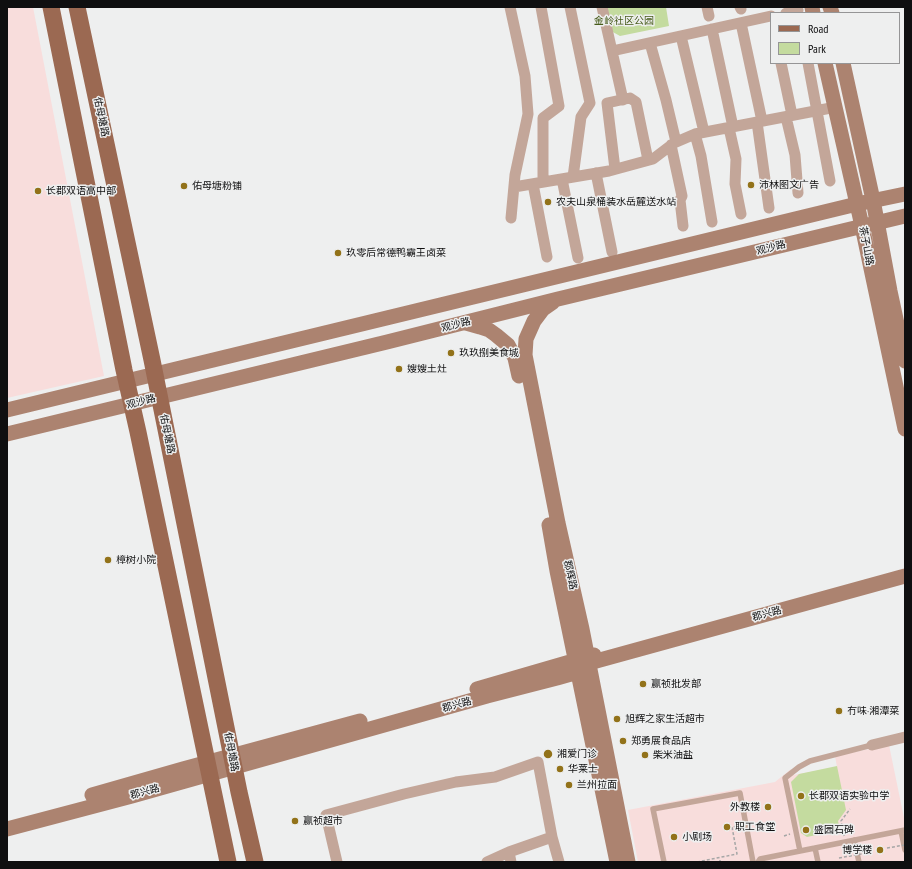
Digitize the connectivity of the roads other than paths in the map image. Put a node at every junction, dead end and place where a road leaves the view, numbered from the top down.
1 (51, 7) edge
2 (77, 7) edge
3 (510, 7) edge
4 (541, 7) edge
5 (570, 7) edge
6 (602, 7) edge
7 (802, 9) edge
8 (790, 12) edge
9 (770, 16) edge
10 (741, 23) junction
11 (712, 29) junction
12 (681, 36) junction
13 (650, 43) junction
14 (612, 51) junction
15 (781, 64) edge
16 (808, 64) edge
17 (825, 64) edge
18 (842, 64) edge
19 (623, 100) junction
20 (836, 107) junction
21 (817, 110) junction
22 (789, 116) junction
23 (760, 122) junction
24 (731, 127) junction
25 (699, 133) junction
26 (673, 144) junction
27 (648, 160) junction
28 (615, 169) junction
29 (596, 173) junction
30 (568, 178) junction
31 (830, 181) dead end
32 (538, 183) junction
33 (514, 187) junction
34 (798, 193) dead end
35 (905, 194) edge
36 (873, 200) junction
37 (857, 204) junction
38 (769, 208) dead end
39 (741, 214) dead end
40 (905, 216) edge
41 (511, 218) dead end
42 (712, 222) dead end
43 (878, 222) junction
44 (683, 226) dead end
45 (862, 226) junction
46 (612, 252) dead end
47 (547, 257) dead end
48 (578, 258) dead end
49 (558, 299) junction
50 (463, 323) junction
51 (905, 361) edge
52 (155, 374) junction
53 (127, 381) junction
54 (160, 397) junction
55 (132, 404) junction
56 (7, 410) edge
57 (905, 429) edge
58 (7, 434) edge
59 (905, 566) edge
60 (905, 576) edge
61 (583, 663) junction
62 (905, 737) edge
63 (872, 745) joint
64 (233, 761) junction
65 (208, 768) junction
66 (7, 819) edge
67 (7, 829) edge
68 (903, 830) edge
69 (552, 836) junction
70 (854, 840) junction
71 (815, 848) junction
72 (905, 850) edge
73 (800, 851) junction
74 (510, 857) edge
75 (228, 862) edge
76 (255, 862) edge
77 (337, 862) edge
78 (487, 862) edge
79 (559, 862) edge
80 (617, 862) edge
81 (628, 862) edge
82 (664, 862) edge
83 (753, 862) edge
84 (758, 862) edge
85 (818, 862) edge
86 (858, 862) edge

1 - 53 main road
2 - 52 main road, 佑母塘路
3 - 33 street
4 - 32 street
5 - 30 street
6 - 14 street
7 - 8 street
9 - 10 street
10 - 11 street
10 - 23 street
11 - 12 street
11 - 24 street
12 - 13 street
12 - 25 street
13 - 14 street
13 - 26 street
14 - 19 street
15 - 22 street
16 - 21 street
17 - 20 main road, 茶子山路
18 - 36 main road, 茶子山路
19 - 27 street
19 - 28 street
20 - 21 street
20 - 37 main road, 茶子山路
21 - 22 street
21 - 31 street
22 - 23 street
22 - 34 street
23 - 24 street
23 - 38 street
24 - 25 street
24 - 39 street
25 - 26 street
25 - 42 street
26 - 27 street
26 - 44 street
27 - 28 street
28 - 29 street
29 - 30 street
29 - 46 street
30 - 32 street
30 - 48 street
32 - 33 street
32 - 47 street
33 - 41 street
35 - 36 main road
36 - 37 main road
36 - 43 main road, 茶子山路
37 - 45 main road, 茶子山路
37 - 52 main road
40 - 43 main road, 观沙路
43 - 45 main road, 观沙路
43 - 51 main road, 茶子山路
45 - 49 main road, 观沙路
45 - 57 main road, 茶子山路
49 - 50 main road, 观沙路
49 - 61 main road, 郡辉路
50 - 54 main road, 观沙路
50 - 61 main road, 郡辉路
52 - 53 main road
52 - 54 main road, 佑母塘路
53 - 55 main road
53 - 56 main road
54 - 55 main road, 观沙路
54 - 64 main road, 佑母塘路
55 - 58 main road, 观沙路
55 - 65 main road
59 - 61 main road, 郡兴路
60 - 61 main road, 郡兴路
61 - 64 main road, 郡兴路
61 - 80 main road, 郡辉路
61 - 81 main road, 郡辉路
62 - 63 street
63 - 73 lane
64 - 65 main road, 郡兴路
64 - 76 main road, 佑母塘路
65 - 66 main road, 郡兴路
65 - 67 main road, 郡兴路
65 - 75 main road
68 - 70 lane
68 - 72 lane
69 - 74 street
69 - 77 street
69 - 79 street
70 - 71 lane
70 - 86 lane
71 - 73 lane
71 - 85 lane
73 - 84 lane
74 - 78 street
82 - 83 lane

